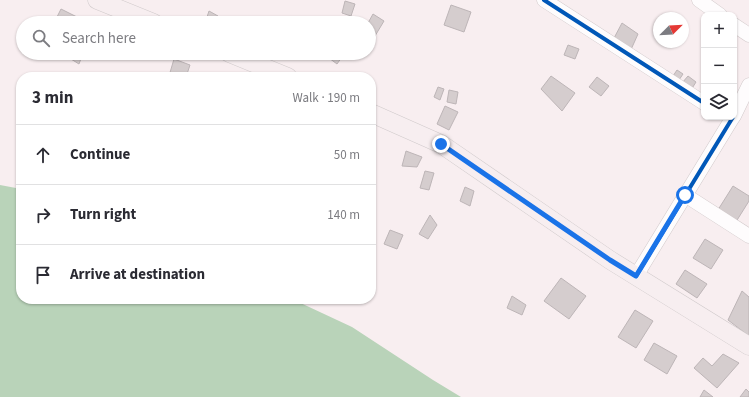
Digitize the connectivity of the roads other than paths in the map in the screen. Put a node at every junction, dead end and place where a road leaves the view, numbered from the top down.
1 (97, 0) edge
2 (544, 0) edge
3 (699, 0) edge
4 (716, 12) edge
5 (137, 16) edge
6 (737, 27) edge
7 (749, 35) edge
8 (246, 60) edge
9 (276, 72) edge
10 (749, 85) edge
11 (701, 101) edge
12 (737, 107) edge
13 (376, 115) edge
14 (730, 120) edge
15 (685, 195) junction
16 (749, 236) edge
17 (636, 276) junction
18 (749, 346) edge

1 - 5 main road
2 - 11 street
3 - 4 street
6 - 7 street
8 - 9 main road
10 - 12 street
13 - 17 main road
14 - 15 street
15 - 16 street
15 - 17 street
17 - 18 main road

